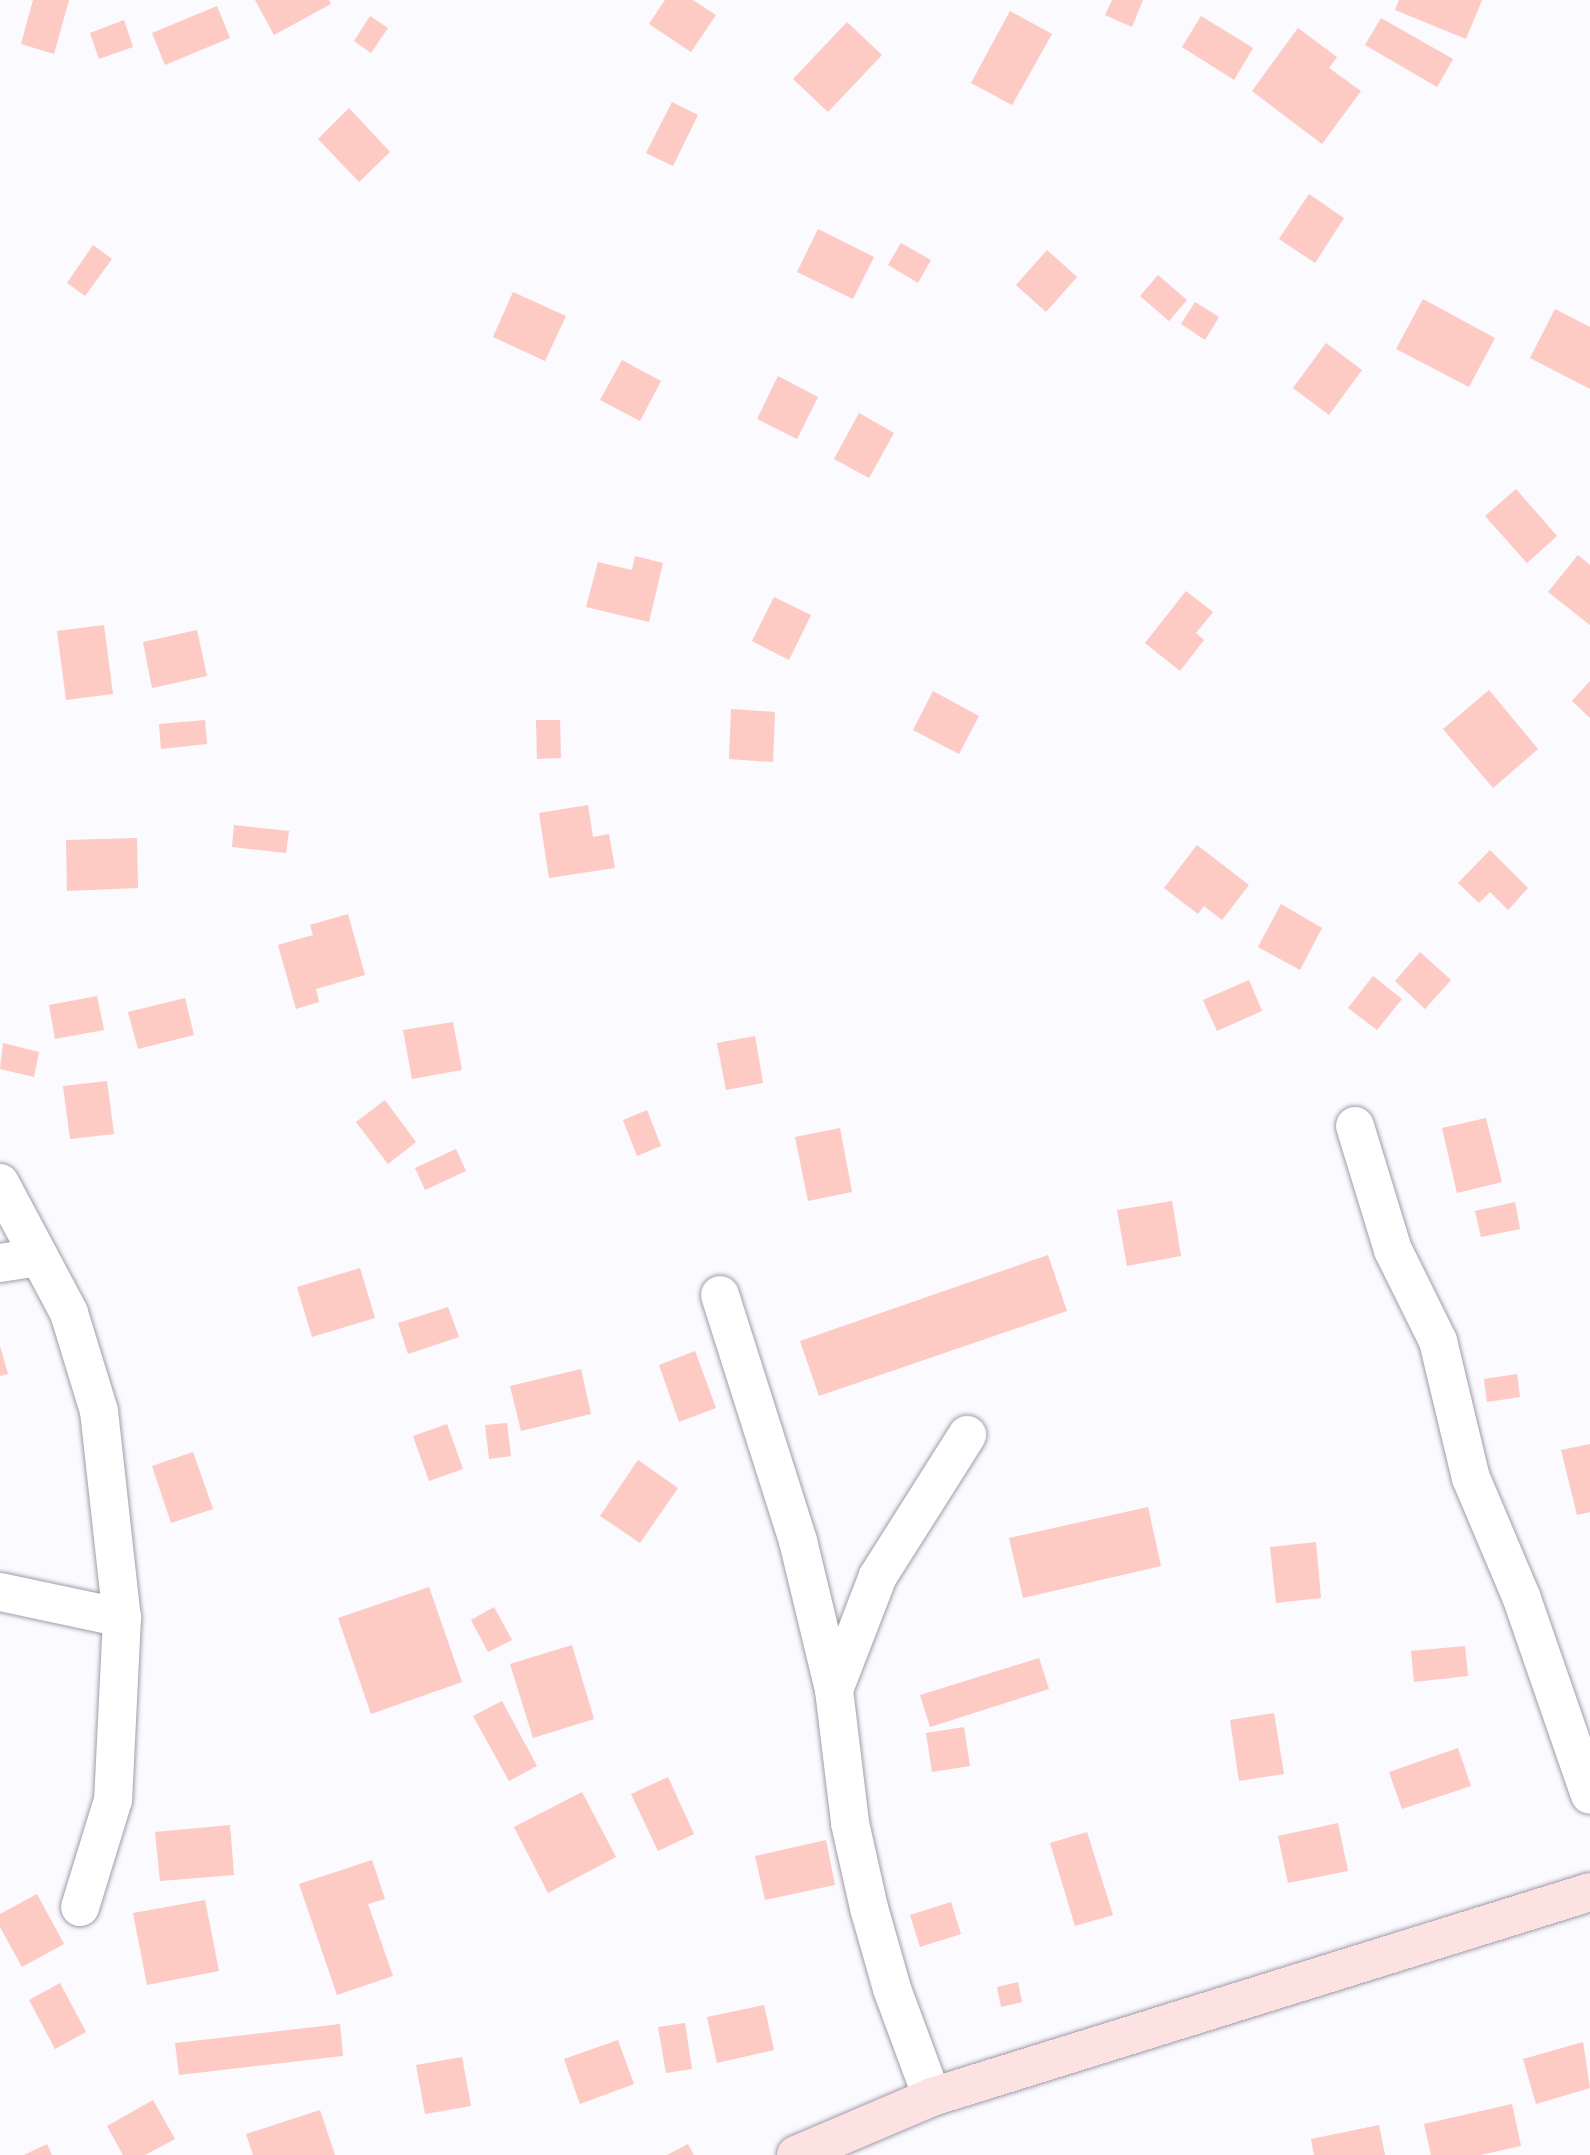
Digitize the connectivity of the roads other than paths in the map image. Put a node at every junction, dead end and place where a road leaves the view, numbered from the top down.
1 (1355, 1126) dead end
2 (0, 1183) edge
3 (39, 1257) junction
4 (0, 1263) edge
5 (720, 1295) dead end
6 (967, 1435) dead end
7 (0, 1592) edge
8 (122, 1618) junction
9 (834, 1690) junction
10 (1590, 1796) edge
11 (1590, 1892) edge
12 (80, 1907) dead end
13 (932, 2097) junction
14 (796, 2155) edge

1 - 10 street
2 - 3 street
3 - 4 street
3 - 8 street
5 - 9 street
6 - 9 street
7 - 8 street
8 - 12 street
9 - 13 street
11 - 13 street
13 - 14 street

